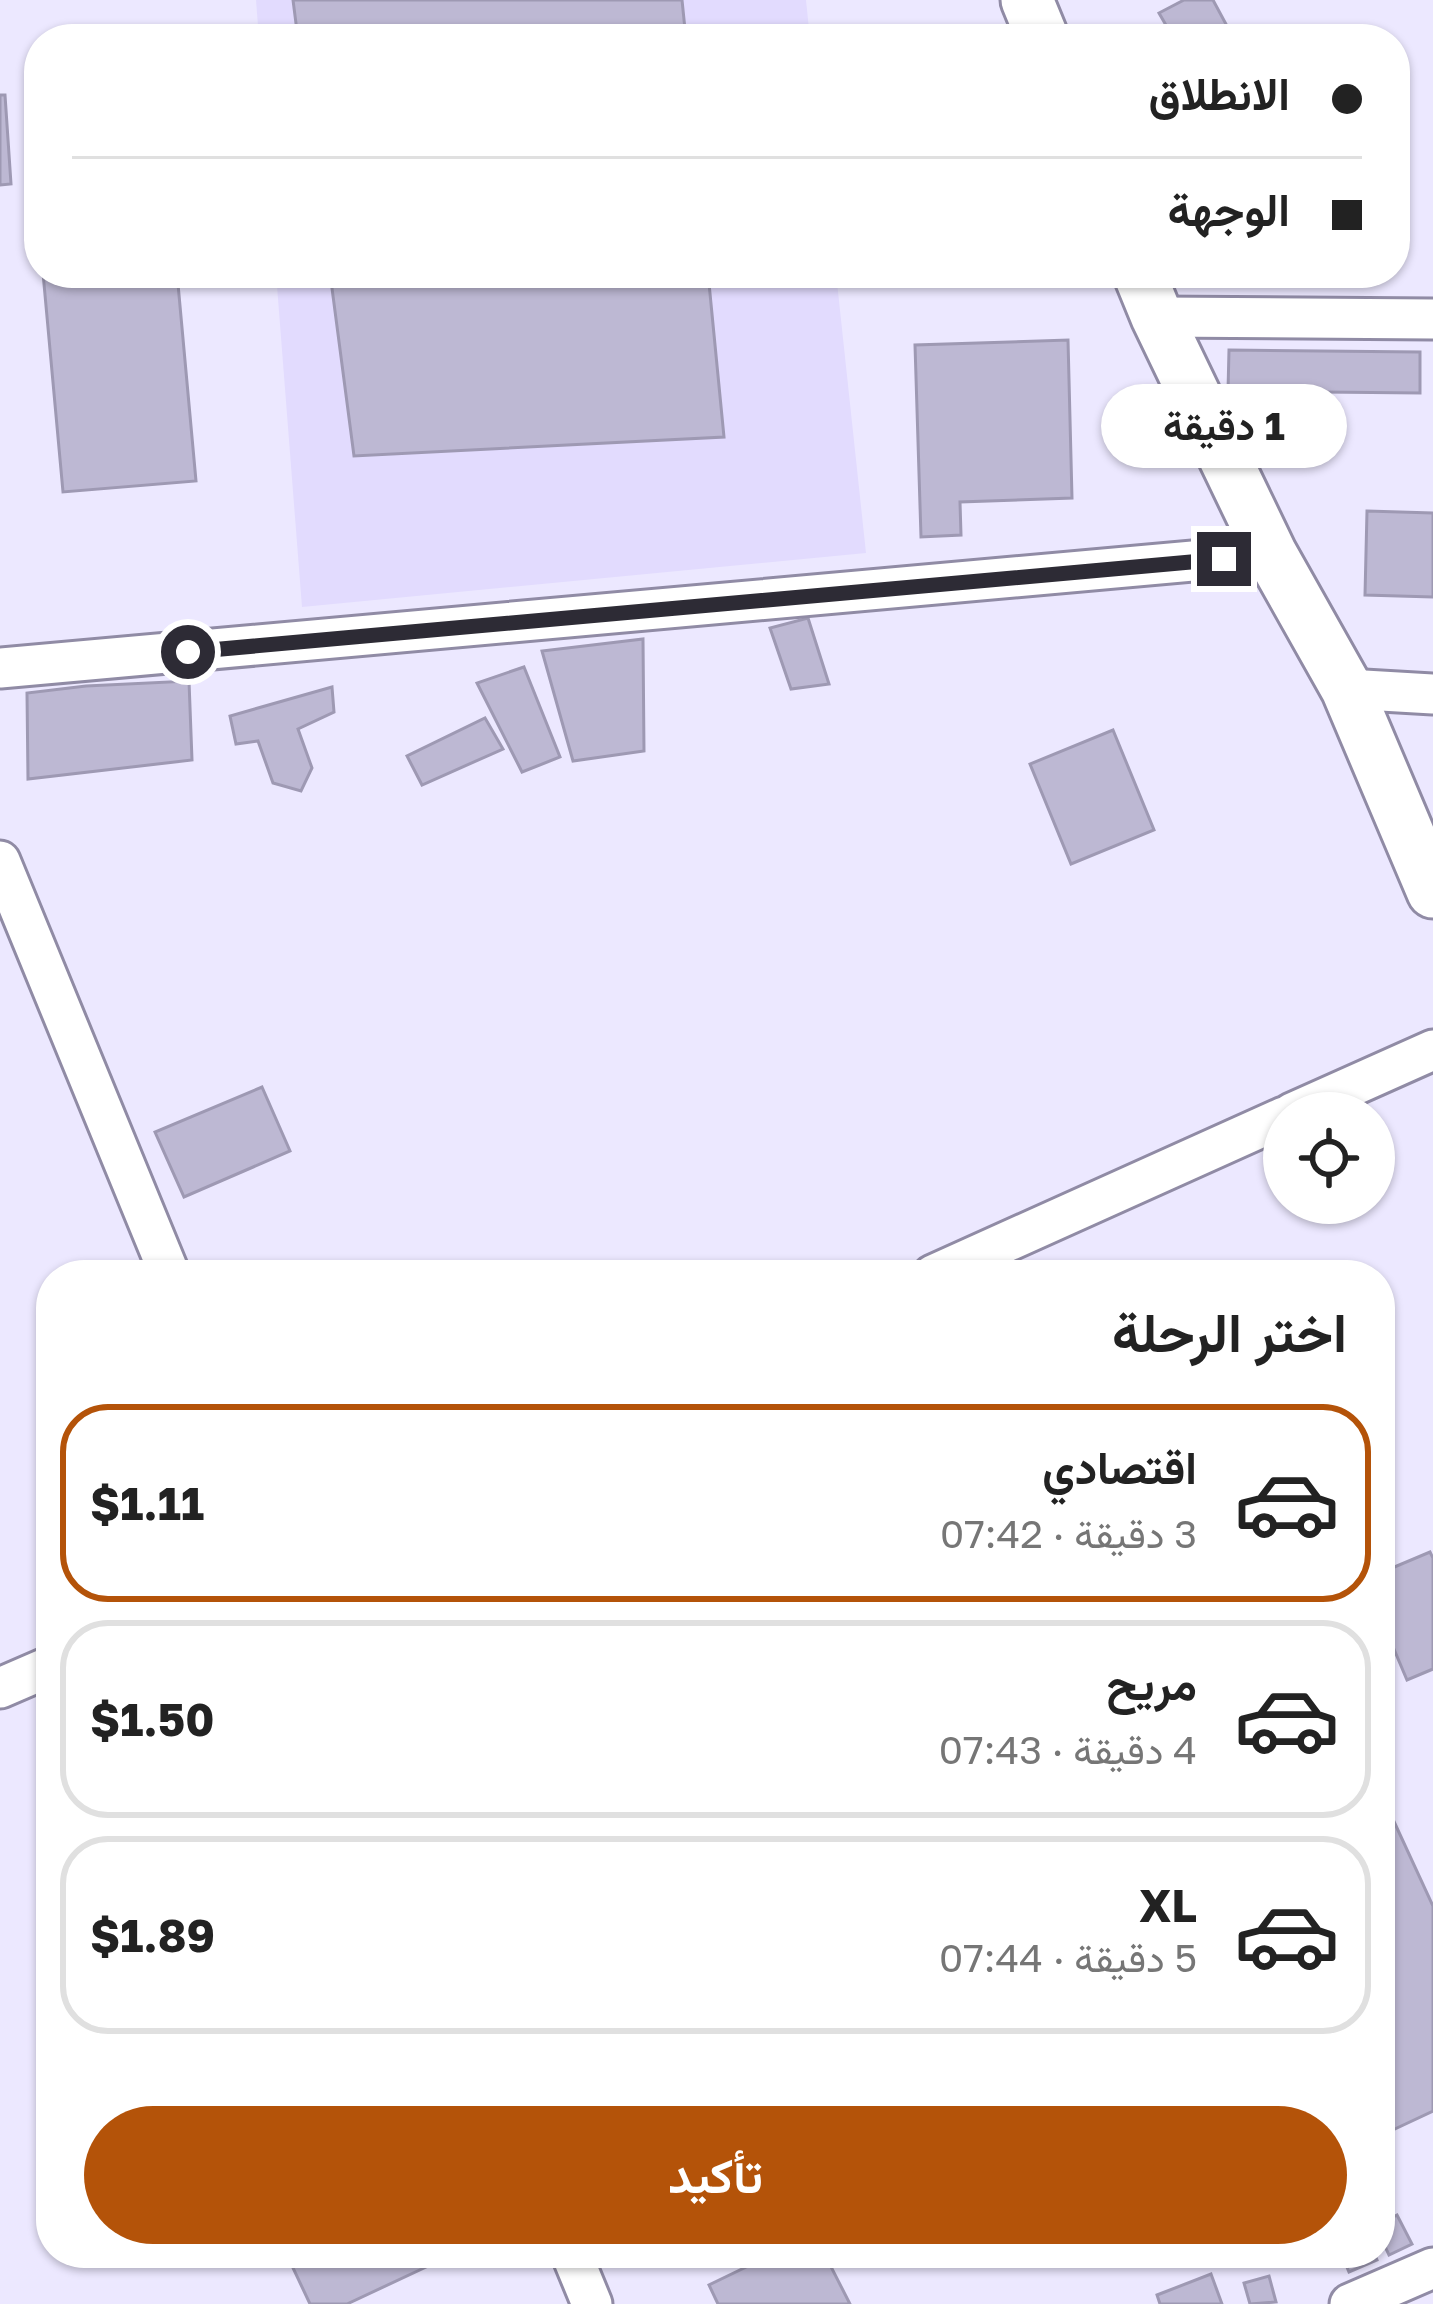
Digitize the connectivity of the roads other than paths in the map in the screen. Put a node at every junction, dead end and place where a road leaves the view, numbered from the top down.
1 (1148, 295) edge
2 (1433, 319) edge
3 (1271, 554) junction
4 (0, 668) edge
5 (1347, 689) junction
6 (1433, 694) edge
7 (0, 861) edge
8 (1433, 892) edge
9 (1433, 1050) edge
10 (1339, 1092) edge
11 (1263, 1126) edge
12 (164, 1260) edge
13 (966, 1260) edge
14 (36, 1672) edge
15 (0, 1688) edge
16 (577, 2268) edge
17 (1433, 2268) edge
18 (592, 2304) edge
19 (1350, 2304) edge

1 - 2 street
1 - 3 street
3 - 4 street
3 - 5 street
5 - 6 street
5 - 8 street
7 - 12 street
9 - 10 street
11 - 13 street
14 - 15 street
16 - 18 street
17 - 19 street

